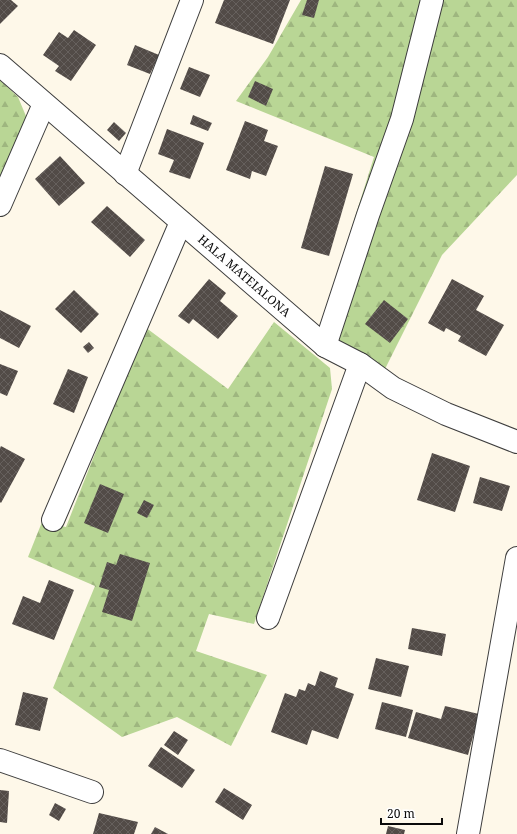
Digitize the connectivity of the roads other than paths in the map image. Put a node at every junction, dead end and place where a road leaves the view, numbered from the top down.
1 (192, 0) edge
2 (432, 0) edge
3 (0, 64) edge
4 (44, 104) junction
5 (125, 174) junction
6 (0, 205) edge
7 (181, 222) junction
8 (325, 346) junction
9 (360, 364) junction
10 (517, 442) edge
11 (53, 520) dead end
12 (517, 558) edge
13 (268, 618) dead end
14 (0, 760) edge
15 (92, 792) dead end
16 (468, 834) edge

1 - 5 street
2 - 8 street
3 - 4 street, HALA MATEIALONA
4 - 5 street, HALA MATEIALONA
4 - 6 street
5 - 7 street, HALA MATEIALONA
7 - 8 street, HALA MATEIALONA
7 - 11 street
8 - 9 street, HALA MATEIALONA
9 - 10 street, HALA MATEIALONA
9 - 13 street
12 - 16 street
14 - 15 street

